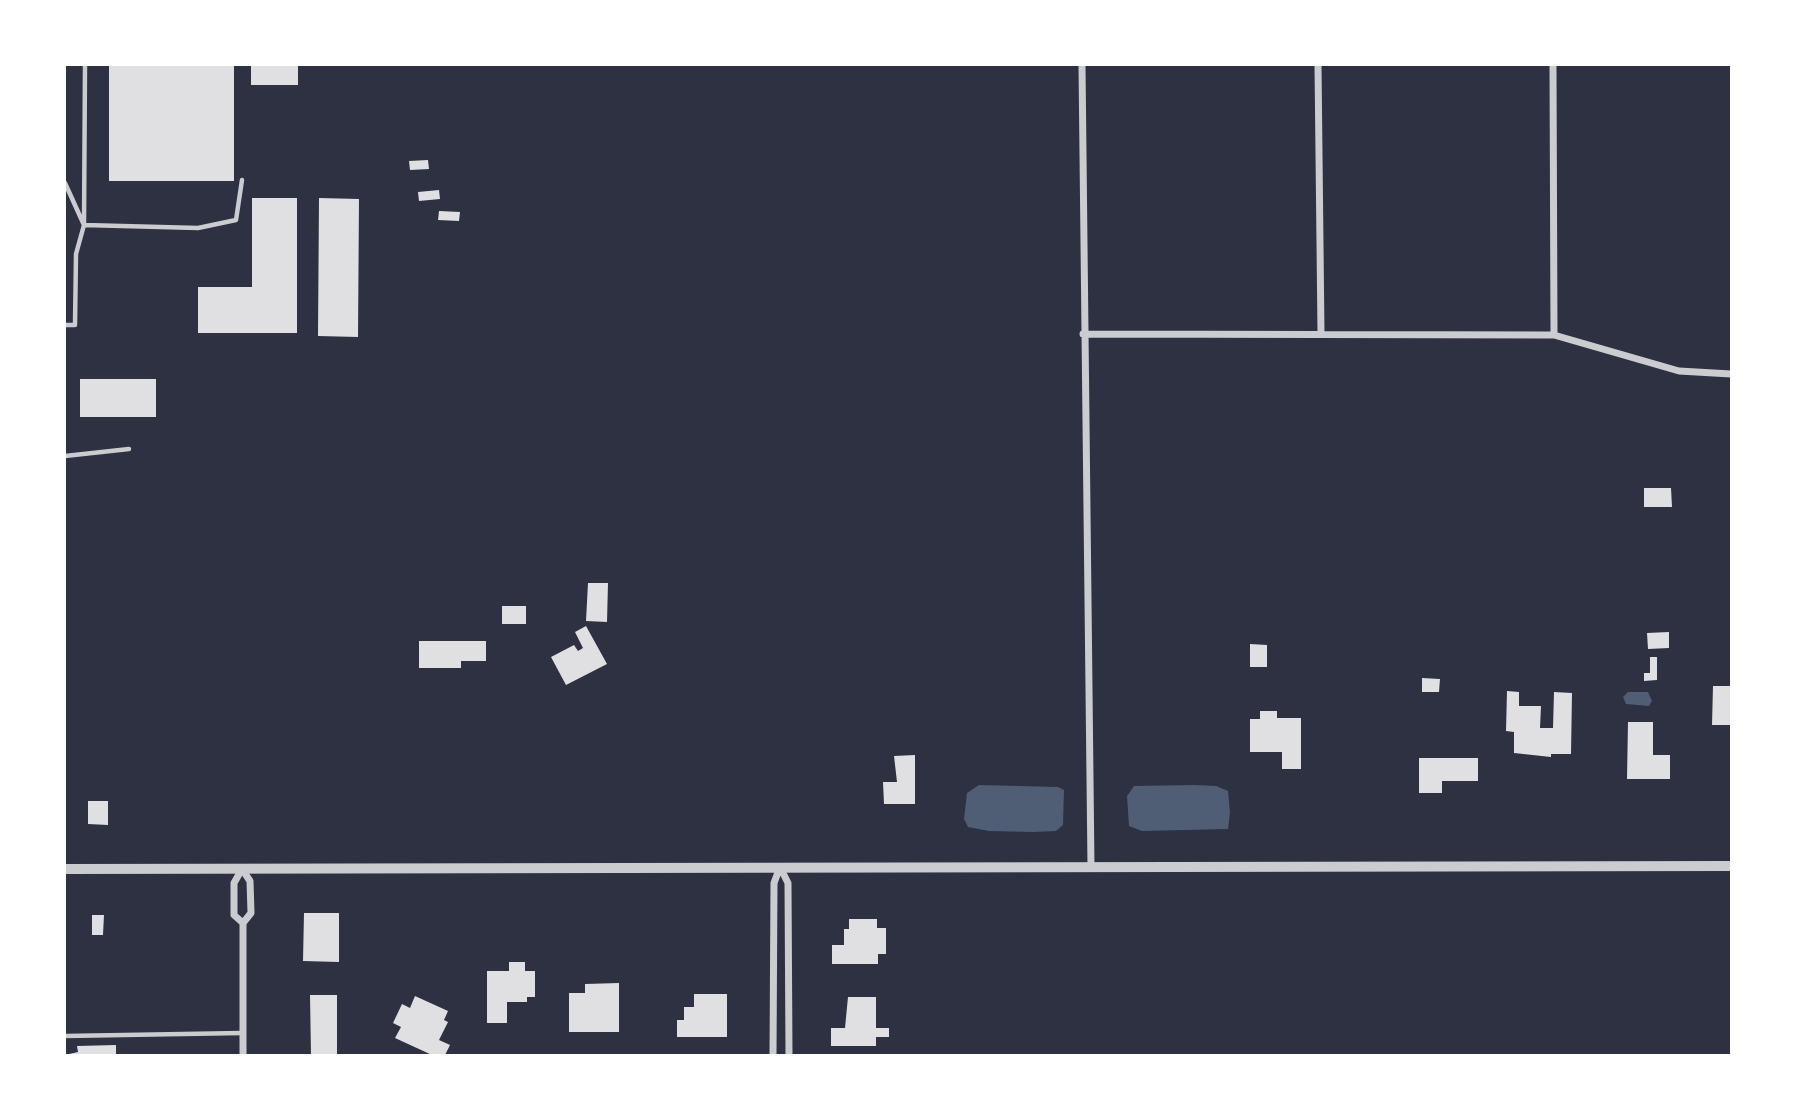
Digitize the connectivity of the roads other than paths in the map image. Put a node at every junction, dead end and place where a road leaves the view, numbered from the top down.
1 (85, 65) edge
2 (1083, 65) edge
3 (1318, 65) edge
4 (1553, 65) edge
5 (242, 180) dead end
6 (65, 183) edge
7 (84, 225) junction
8 (65, 325) edge
9 (1321, 333) junction
10 (1083, 334) junction
11 (1554, 335) junction
12 (1731, 374) edge
13 (129, 449) dead end
14 (65, 456) edge
15 (1731, 866) edge
16 (780, 867) junction
17 (1091, 867) junction
18 (65, 869) edge
19 (242, 869) junction
20 (243, 923) junction
21 (243, 1033) junction
22 (65, 1036) edge
23 (243, 1055) edge
24 (773, 1055) edge
25 (789, 1055) edge

1 - 7 lane
2 - 10 street
3 - 9 street
4 - 11 street
5 - 7 lane
6 - 7 lane
7 - 8 lane
9 - 10 street
9 - 11 street
10 - 17 street
11 - 12 street
13 - 14 lane
15 - 17 street
16 - 17 street
16 - 19 street
16 - 24 street
16 - 25 street
18 - 19 street
19 - 20 street
19 - 20 street
20 - 21 street
21 - 22 lane
21 - 23 street

